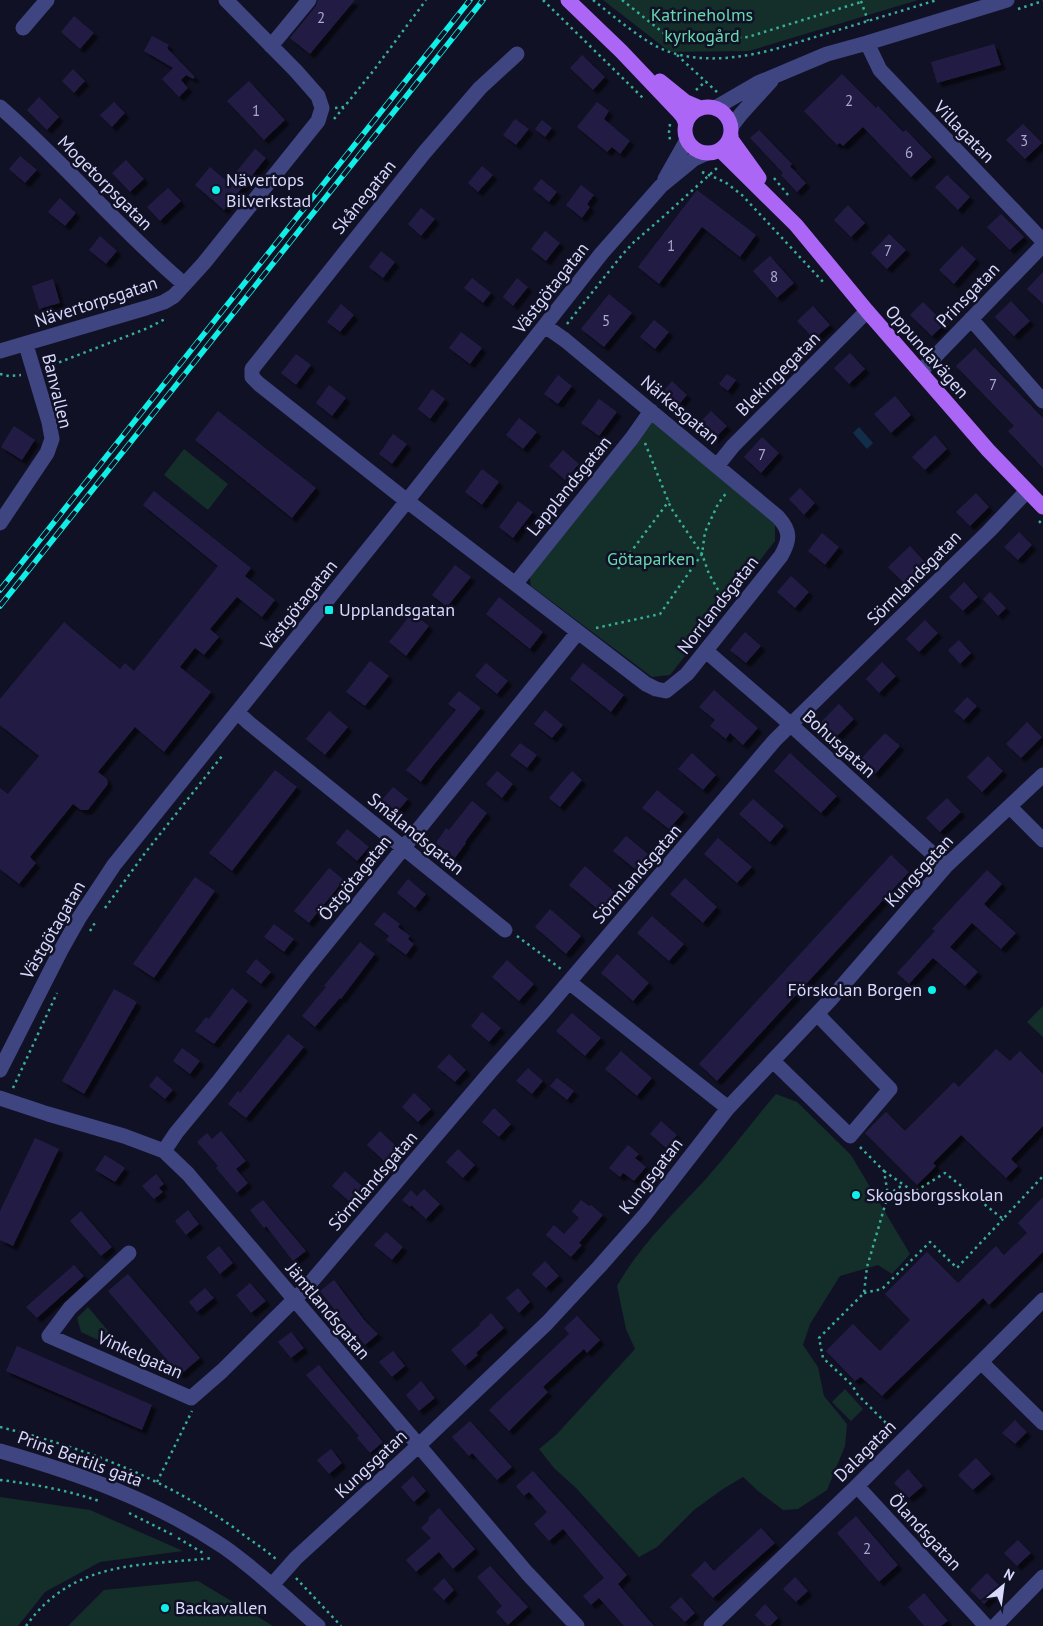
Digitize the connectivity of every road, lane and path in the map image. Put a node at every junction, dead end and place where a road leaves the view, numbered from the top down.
1 (47, 0) edge
2 (309, 0) edge
3 (426, 0) edge
4 (543, 0) edge
5 (568, 0) edge
6 (593, 0) edge
7 (622, 0) edge
8 (937, 0) edge
9 (1007, 0) edge
10 (861, 1) edge
11 (236, 3) edge
12 (868, 21) junction
13 (24, 28) dead end
14 (867, 43) junction
15 (271, 46) junction
16 (621, 51) junction
17 (517, 54) dead end
18 (677, 54) junction
19 (778, 74) junction
20 (706, 81) dead end
21 (648, 102) dead end
22 (0, 107) edge
23 (322, 108) junction
24 (700, 108) junction
25 (716, 108) junction
26 (670, 123) dead end
27 (686, 124) junction
28 (731, 131) junction
29 (687, 140) junction
30 (673, 146) dead end
31 (713, 151) junction
32 (709, 176) dead end
33 (661, 186) junction
34 (789, 217) junction
35 (1043, 240) edge
36 (1043, 245) edge
37 (184, 284) junction
38 (867, 311) junction
39 (971, 319) junction
40 (552, 331) junction
41 (26, 345) junction
42 (0, 351) edge
43 (920, 372) junction
44 (1043, 401) edge
45 (652, 411) junction
46 (639, 428) junction
47 (717, 466) junction
48 (735, 481) junction
49 (1026, 491) junction
50 (407, 501) junction
51 (668, 501) junction
52 (1043, 506) edge
53 (0, 522) edge
54 (786, 527) joint
55 (702, 554) junction
56 (618, 569) dead end
57 (516, 583) junction
58 (736, 611) junction
59 (578, 632) junction
60 (706, 651) junction
61 (237, 712) junction
62 (791, 726) junction
63 (224, 753) dead end
64 (1043, 775) edge
65 (1010, 807) junction
66 (1043, 840) edge
67 (404, 848) junction
68 (946, 866) junction
69 (101, 914) dead end
70 (97, 920) dead end
71 (505, 930) joint
72 (89, 933) dead end
73 (571, 980) junction
74 (57, 993) dead end
75 (817, 1014) junction
76 (773, 1061) junction
77 (0, 1070) edge
78 (4, 1099) edge
79 (728, 1108) junction
80 (850, 1136) junction
81 (164, 1151) junction
82 (884, 1171) junction
83 (1043, 1176) edge
84 (904, 1184) junction
85 (888, 1195) junction
86 (1003, 1218) junction
87 (129, 1253) dead end
88 (864, 1293) junction
89 (294, 1300) junction
90 (1043, 1300) edge
91 (981, 1362) junction
92 (191, 1398) junction
93 (1043, 1422) edge
94 (904, 1438) junction
95 (418, 1446) junction
96 (0, 1451) edge
97 (0, 1480) edge
98 (157, 1482) dead end
99 (857, 1486) junction
100 (101, 1501) dead end
101 (127, 1512) dead end
102 (1043, 1577) edge
103 (272, 1585) junction
104 (26, 1626) edge
105 (318, 1626) edge
106 (577, 1626) edge
107 (711, 1626) edge
108 (986, 1626) edge
109 (995, 1626) edge

1 - 13 street
2 - 15 street
3 - 23 path
4 - 21 path
5 - 16 main road
6 - 18 path
7 - 10 path
8 - 12 path
9 - 14 street
10 - 12 path
11 - 15 street
12 - 18 path
14 - 19 street
14 - 35 street, Villagatan
15 - 23 street
16 - 24 main road
16 - 27 main road
17 - 50 street, Skånegatan
18 - 20 path
19 - 25 street
19 - 28 street
22 - 37 street, Mogetorpsgatan
23 - 37 street, Nävertorpsgatan
24 - 25 main road
24 - 27 main road
25 - 28 main road
26 - 30 path
27 - 29 main road
28 - 31 main road
28 - 34 main road, Oppundavägen
29 - 31 main road
29 - 33 street, Västgötagatan
31 - 33 street, Västgötagatan
31 - 34 main road, Oppundavägen
32 - 40 path
33 - 40 street, Västgötagatan
34 - 38 main road, Oppundavägen
36 - 39 street, Prinsgatan
37 - 41 street, Nävertorpsgatan
38 - 43 main road, Oppundavägen
38 - 47 street, Blekingegatan
39 - 43 street, Prinsgatan
39 - 44 street
40 - 45 street, Närkesgatan
40 - 50 street, Västgötagatan
41 - 42 street, Nävertorpsgatan
41 - 53 street, Banvallen
43 - 49 main road, Oppundavägen
45 - 46 street, Lapplandsgatan
45 - 47 street, Närkesgatan
46 - 51 path
46 - 57 street, Lapplandsgatan
47 - 48 street, Närkesgatan
48 - 54 street, Närkesgatan
48 - 55 path
49 - 52 main road, Oppundavägen
49 - 62 street, Sörmlandsgatan
50 - 57 street
50 - 61 street, Västgötagatan
51 - 55 path
51 - 56 path
54 - 58 street, Norrlandsgatan
55 - 58 path
55 - 59 path
57 - 59 street
58 - 60 street, Norrlandsgatan
59 - 60 street, Norrlandsgatan
59 - 67 street, Östgötagatan
60 - 62 street, Bohusgatan
61 - 67 street, Smålandsgatan
61 - 77 street, Västgötagatan
62 - 68 street, Bohusgatan
62 - 73 street, Sörmlandsgatan
63 - 69 path
64 - 65 street, Kungsgatan
65 - 66 street
65 - 68 street, Kungsgatan
67 - 71 street, Smålandsgatan
67 - 81 street, Östgötagatan
68 - 75 street, Kungsgatan
70 - 72 path
71 - 73 path
73 - 79 street
73 - 89 street, Sörmlandsgatan
74 - 78 path
75 - 76 street, Kungsgatan
75 - 80 street
76 - 79 street, Kungsgatan
76 - 80 street
78 - 81 street, Jämtlandsgatan
79 - 95 street, Kungsgatan
80 - 82 path
81 - 89 street, Jämtlandsgatan
82 - 84 path
82 - 85 path
83 - 86 path
84 - 85 path
84 - 86 path
85 - 88 path
86 - 88 path
87 - 92 street, Vinkelgatan
88 - 94 path
89 - 92 street, Vinkelgatan
89 - 95 street, Jämtlandsgatan
90 - 91 street, Dalagatan
91 - 93 street
91 - 94 street, Dalagatan
92 - 98 path
94 - 99 street, Dalagatan
95 - 103 street, Kungsgatan
95 - 106 street, Jämtlandsgatan
96 - 103 street, Prins Bertils gata
97 - 100 path
99 - 107 street, Dalagatan
99 - 108 street, Ölandsgatan
101 - 104 path
102 - 109 street
103 - 105 street, Prins Bertils gata

